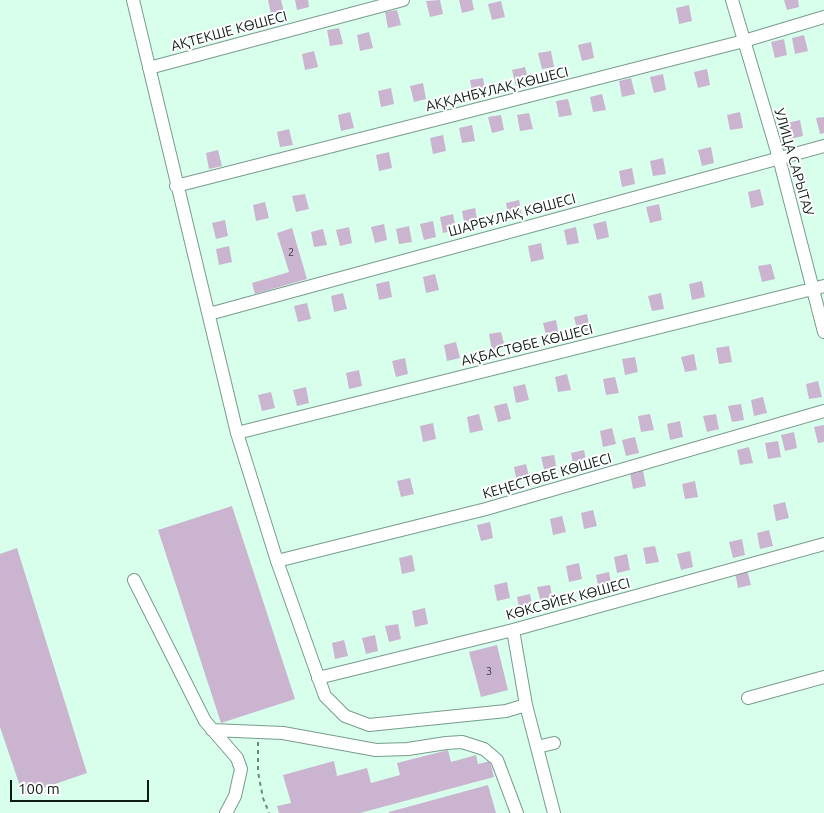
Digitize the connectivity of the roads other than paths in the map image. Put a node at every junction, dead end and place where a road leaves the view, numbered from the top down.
1 (133, 0) edge
2 (403, 0) edge
3 (732, 0) edge
4 (824, 17) edge
5 (744, 41) junction
6 (149, 68) junction
7 (824, 146) edge
8 (779, 158) junction
9 (176, 186) junction
10 (818, 288) edge
11 (209, 314) junction
12 (824, 332) edge
13 (824, 411) edge
14 (237, 434) junction
15 (824, 544) edge
16 (277, 561) junction
17 (134, 580) dead end
18 (513, 630) junction
19 (824, 677) edge
20 (318, 678) junction
21 (748, 698) dead end
22 (526, 705) junction
23 (212, 730) junction
24 (554, 742) dead end
25 (537, 747) junction
26 (226, 813) edge
27 (517, 813) edge
28 (554, 813) edge

1 - 6 street
2 - 6 street, АҚТЕКШЕ КӨШЕСІ
3 - 5 street, УЛИЦА САРЫТАУ
4 - 5 street, АҚҚАНБҰЛАҚ КӨШЕСІ
5 - 8 street, УЛИЦА САРЫТАУ
5 - 9 street, АҚҚАНБҰЛАҚ КӨШЕСІ
6 - 9 street
7 - 8 street, ШАРБҰЛАҚ КӨШЕСІ
8 - 10 street, УЛИЦА САРЫТАУ
8 - 11 street, ШАРБҰЛАҚ КӨШЕСІ
9 - 11 street
10 - 12 street, УЛИЦА САРЫТАУ
10 - 14 street, АҚБАСТӨБЕ КӨШЕСІ
11 - 14 street
13 - 16 street, КЕҢЕСТӨБЕ КӨШЕСІ
14 - 16 street
15 - 18 street, КӨКСӘЙЕК КӨШЕСІ
16 - 20 street
17 - 23 street
18 - 20 street, КӨКСӘЙЕК КӨШЕСІ
18 - 22 street
19 - 21 street
20 - 22 street
22 - 25 street
23 - 26 street
23 - 27 street
24 - 25 street
25 - 28 street

